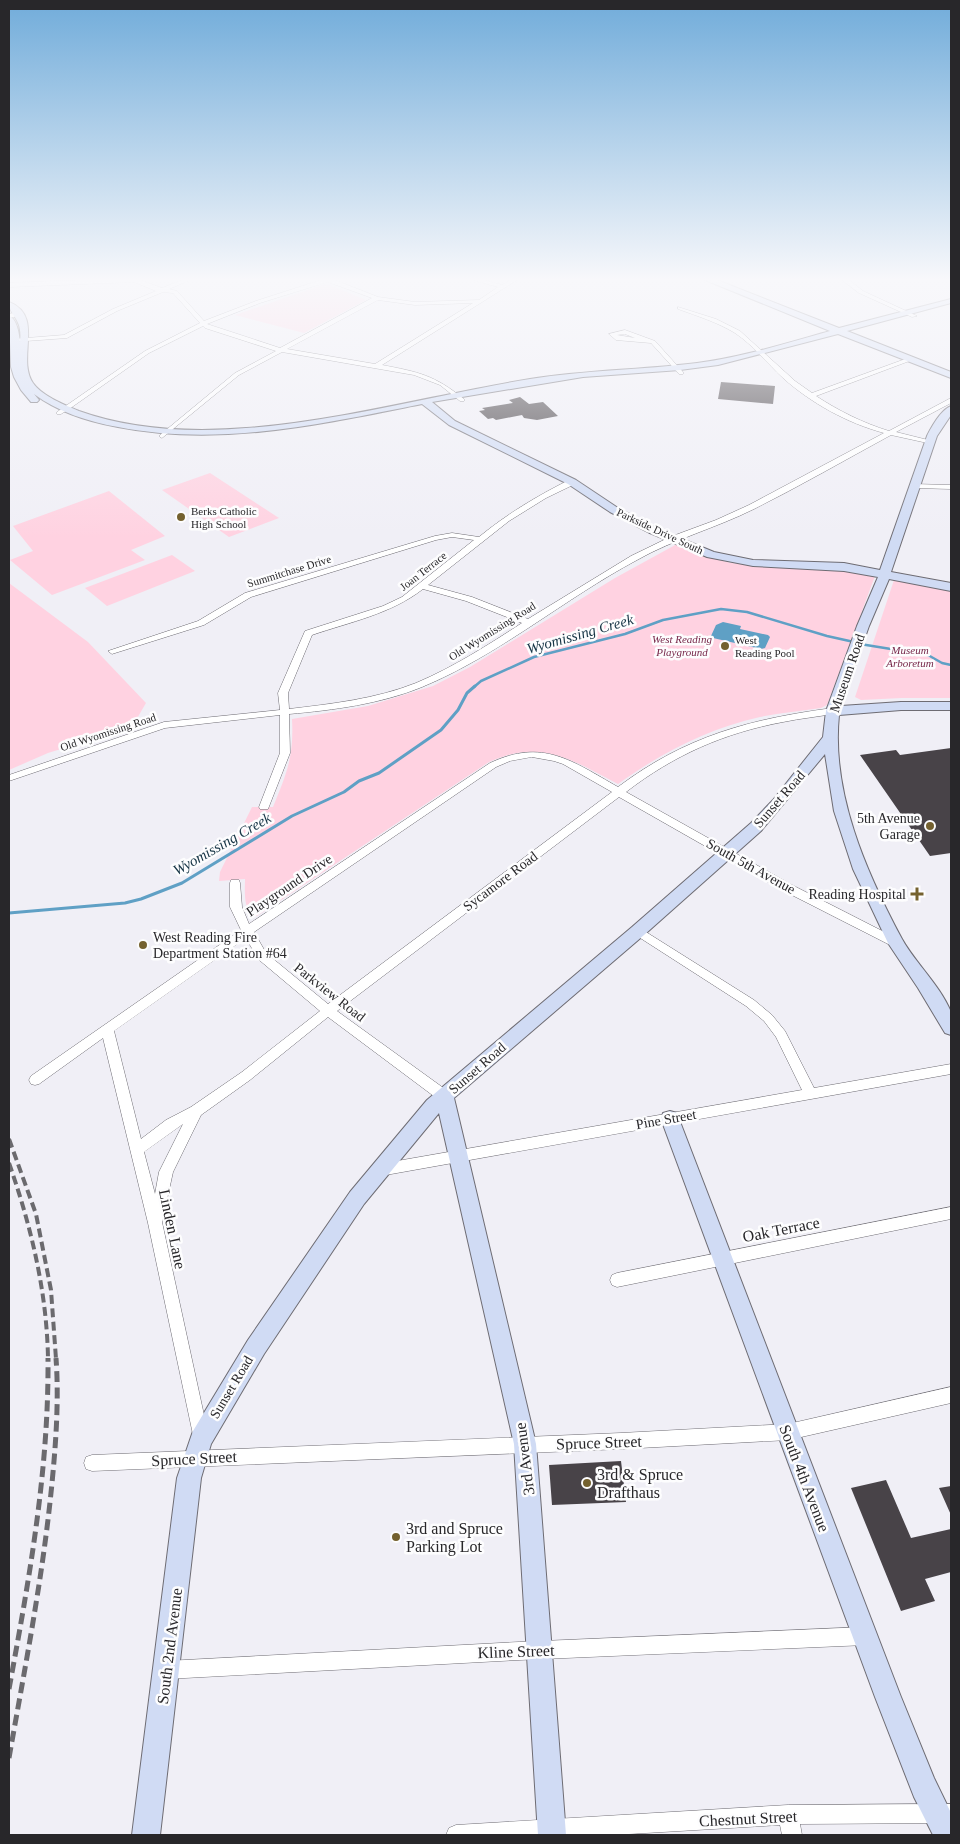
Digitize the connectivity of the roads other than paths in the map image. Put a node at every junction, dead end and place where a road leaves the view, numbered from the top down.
1 (9, 366) edge
2 (22, 366) edge
3 (128, 366) edge
4 (251, 366) edge
5 (377, 366) edge
6 (676, 366) edge
7 (699, 366) edge
8 (773, 366) edge
9 (891, 366) edge
10 (928, 366) edge
11 (679, 370) junction
12 (951, 375) edge
13 (811, 396) junction
14 (460, 398) junction
15 (951, 400) edge
16 (427, 404) junction
17 (951, 409) edge
18 (62, 411) junction
19 (166, 433) junction
20 (890, 433) junction
21 (930, 443) junction
22 (572, 482) junction
23 (914, 486) junction
24 (951, 487) edge
25 (480, 539) junction
26 (672, 539) junction
27 (885, 574) junction
28 (423, 586) junction
29 (951, 587) edge
30 (528, 622) junction
31 (860, 635) joint
32 (112, 651) dead end
33 (951, 706) edge
34 (833, 711) junction
35 (284, 713) junction
36 (830, 738) junction
37 (572, 766) joint
38 (9, 778) edge
39 (618, 792) junction
40 (264, 807) dead end
41 (727, 853) junction
42 (235, 883) dead end
43 (247, 931) junction
44 (638, 931) junction
45 (896, 944) junction
46 (329, 1010) junction
47 (107, 1028) junction
48 (951, 1028) edge
49 (951, 1069) edge
50 (35, 1080) dead end
51 (810, 1094) junction
52 (444, 1096) junction
53 (196, 1111) junction
54 (670, 1118) junction
55 (138, 1149) junction
56 (460, 1156) junction
57 (380, 1170) junction
58 (951, 1213) edge
59 (155, 1223) junction
60 (722, 1259) junction
61 (617, 1280) dead end
62 (951, 1395) edge
63 (788, 1432) junction
64 (525, 1444) junction
65 (198, 1448) junction
66 (92, 1463) dead end
67 (866, 1636) junction
68 (539, 1651) junction
69 (166, 1670) junction
70 (944, 1813) edge
71 (788, 1815) junction
72 (552, 1833) edge
73 (146, 1835) edge
74 (456, 1835) edge
75 (792, 1835) edge
76 (947, 1835) edge

1 - 18 street
2 - 18 street
3 - 18 street
4 - 19 street
5 - 14 street
6 - 11 street
7 - 11 street
8 - 13 street
9 - 13 street
10 - 12 street
11 - 14 street
13 - 20 street
14 - 16 street
15 - 20 street, Old Wyomissing Road
16 - 19 street
16 - 22 street, Parkside Drive South
17 - 21 street, Museum Road
18 - 19 street
20 - 21 street
20 - 26 street, Old Wyomissing Road
21 - 23 street, Museum Road
22 - 25 street, Joan Terrace
22 - 26 street, Parkside Drive South
23 - 24 street
23 - 27 street, Museum Road
25 - 28 street, Joan Terrace
25 - 32 street, Summitchase Drive
26 - 27 street, Parkside Drive South
26 - 30 street, Old Wyomissing Road
27 - 29 street, Parkside Drive South
27 - 31 street, Museum Road
28 - 30 street
28 - 35 street, Joan Terrace
30 - 35 street, Old Wyomissing Road
31 - 34 street, Museum Road
33 - 34 street
34 - 36 street, Museum Road
34 - 39 street, Sycamore Road
35 - 38 street, Old Wyomissing Road
35 - 40 street
36 - 41 street, Sunset Road
36 - 45 street, Museum Road
37 - 39 street, South 5th Avenue
37 - 43 street, Playground Drive
39 - 41 street, South 5th Avenue
39 - 46 street, Sycamore Road
41 - 44 street, Sunset Road
41 - 45 street, South 5th Avenue
42 - 43 street, Parkview Road
43 - 46 street, Parkview Road
43 - 47 street, Playground Drive
44 - 51 street
44 - 52 street, Sunset Road
45 - 48 street, South 5th Avenue
46 - 52 street, Parkview Road
46 - 53 street, Sycamore Road
47 - 50 street, Playground Drive
47 - 55 street, Linden Lane
49 - 51 street, Pine Street
51 - 54 street, Pine Street
52 - 56 street, 3rd Avenue
52 - 57 street, Sunset Road
53 - 55 street, Sycamore Road
53 - 59 street, Sycamore Road
54 - 56 street, Pine Street
54 - 60 street, South 4th Avenue
55 - 59 street, Linden Lane
56 - 57 street, Pine Street
56 - 64 street, 3rd Avenue
57 - 65 street, Sunset Road
58 - 60 street, Oak Terrace
59 - 65 street, Linden Lane
60 - 61 street, Oak Terrace
60 - 63 street, South 4th Avenue
62 - 63 street, Spruce Street
63 - 64 street, Spruce Street
63 - 67 street, South 4th Avenue
64 - 65 street, Spruce Street
64 - 68 street, 3rd Avenue
65 - 66 street, Spruce Street
65 - 69 street, South 2nd Avenue
67 - 68 street, Kline Street
67 - 70 street, South 4th Avenue
68 - 69 street, Kline Street
68 - 72 street, 3rd Avenue
69 - 73 street, South 2nd Avenue
70 - 71 street, Chestnut Street
70 - 76 street, South 4th Avenue
71 - 72 street, Chestnut Street
71 - 75 street
72 - 74 street, Chestnut Street

